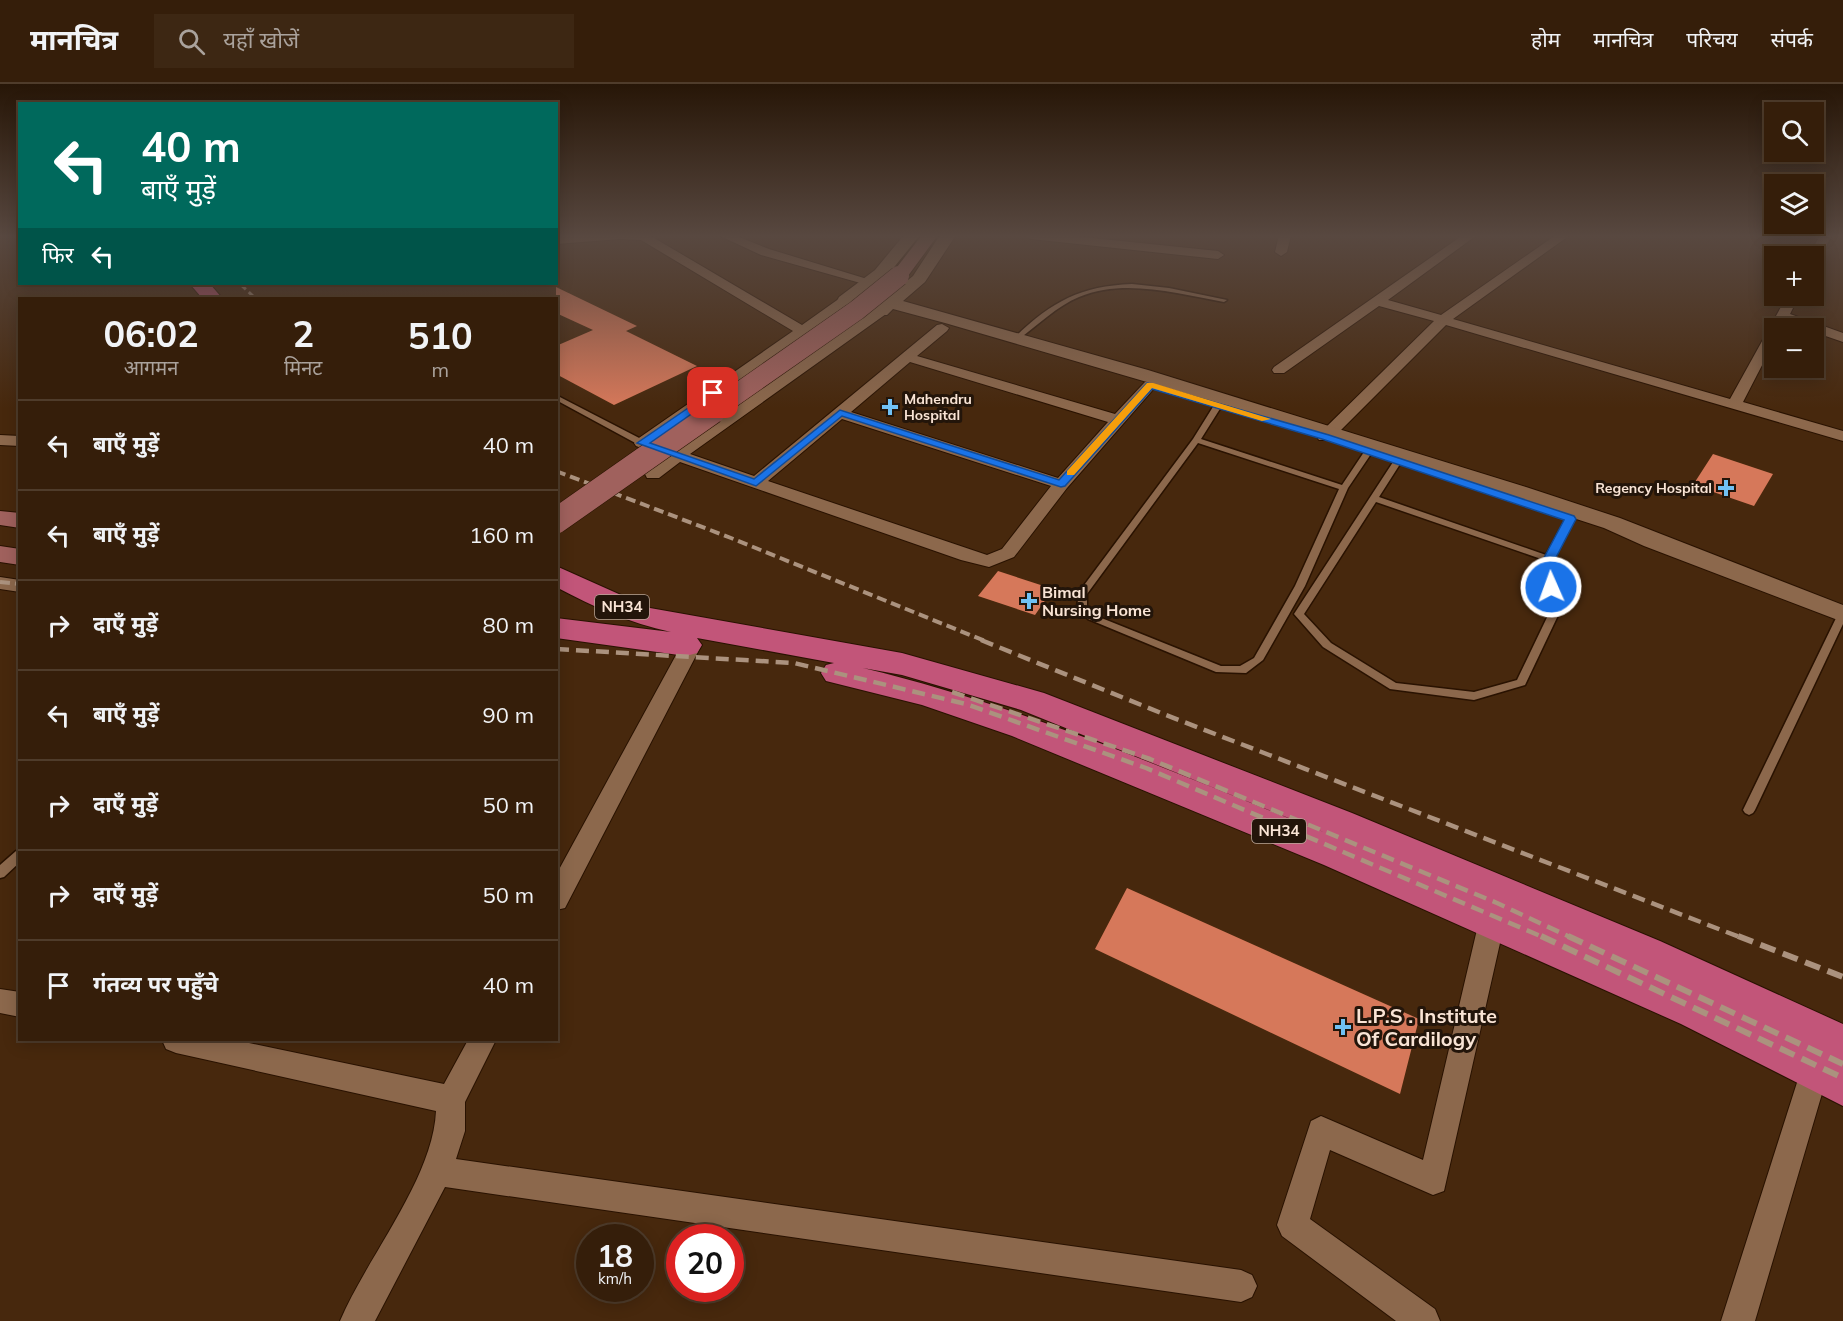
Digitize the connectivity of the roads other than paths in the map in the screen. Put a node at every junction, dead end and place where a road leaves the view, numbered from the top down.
1 (738, 293) edge
2 (857, 293) joint
3 (878, 293) edge
4 (903, 293) edge
5 (1088, 293) edge
6 (1175, 293) edge
7 (1390, 293) edge
8 (1482, 293) edge
9 (1224, 300) dead end
10 (1378, 301) junction
11 (1788, 306) edge
12 (886, 307) junction
13 (1782, 316) joint
14 (1444, 319) junction
15 (942, 328) junction
16 (803, 331) junction
17 (1017, 338) junction
18 (1843, 338) edge
19 (1764, 350) edge
20 (907, 357) junction
21 (1279, 370) dead end
22 (1150, 385) junction
23 (558, 398) edge
24 (1219, 404) junction
25 (1735, 404) junction
26 (840, 413) junction
27 (1119, 420) junction
28 (1329, 434) junction
29 (1843, 436) edge
30 (0, 440) edge
31 (1196, 440) junction
32 (18, 441) edge
33 (642, 443) junction
34 (1369, 451) junction
35 (677, 456) junction
36 (1398, 461) junction
37 (653, 474) dead end
38 (756, 483) junction
39 (1061, 484) junction
40 (1344, 488) junction
41 (1374, 498) junction
42 (0, 518) edge
43 (1570, 519) junction
44 (558, 520) edge
45 (18, 521) edge
46 (0, 537) edge
47 (18, 539) edge
48 (1652, 541) junction
49 (0, 554) edge
50 (18, 557) edge
51 (1550, 559) junction
52 (558, 576) edge
53 (0, 583) edge
54 (18, 586) edge
55 (1843, 614) edge
56 (558, 628) edge
57 (691, 646) junction
58 (1749, 810) dead end
59 (18, 856) edge
60 (0, 873) edge
61 (558, 896) edge
62 (1492, 921) junction
63 (0, 1001) edge
64 (18, 1005) edge
65 (181, 1041) edge
66 (481, 1041) edge
67 (1843, 1046) edge
68 (1829, 1077) edge
69 (451, 1100) junction
70 (437, 1171) junction
71 (1241, 1286) dead end
72 (357, 1321) edge
73 (1423, 1321) edge
74 (1738, 1321) edge

1 - 16 street
2 - 12 street
2 - 16 street
3 - 44 main road, bridge
4 - 12 street
5 - 17 lane
6 - 9 lane
7 - 10 street
8 - 14 street
10 - 14 street
10 - 21 street
11 - 13 street
12 - 15 street
12 - 17 street
12 - 35 street
13 - 18 street
14 - 25 street
14 - 28 street
15 - 20 street
15 - 22 street
16 - 33 street
17 - 28 street
19 - 25 street
20 - 26 street
20 - 27 street
22 - 24 street
22 - 27 street
23 - 33 lane
24 - 28 street
24 - 31 lane
25 - 29 street
26 - 38 street
26 - 39 street
27 - 39 street
28 - 34 street
28 - 48 street
30 - 32 street
31 - 40 lane
31 - 40 lane
33 - 35 street
34 - 36 street
34 - 40 lane
35 - 37 street
35 - 38 street
36 - 41 lane
36 - 43 street
38 - 39 street
41 - 51 lane
41 - 51 lane
42 - 45 main road
43 - 48 street
43 - 51 lane
46 - 47 main road
48 - 55 street
49 - 50 main road
52 - 67 highway, NH34
53 - 54 street
55 - 58 lane
56 - 57 highway, NH34
57 - 61 street
57 - 62 highway, NH34
59 - 60 lane
62 - 68 highway, NH34
62 - 73 street
63 - 64 street
65 - 69 street
66 - 69 street
68 - 74 street
69 - 70 street
70 - 71 street
70 - 72 street

